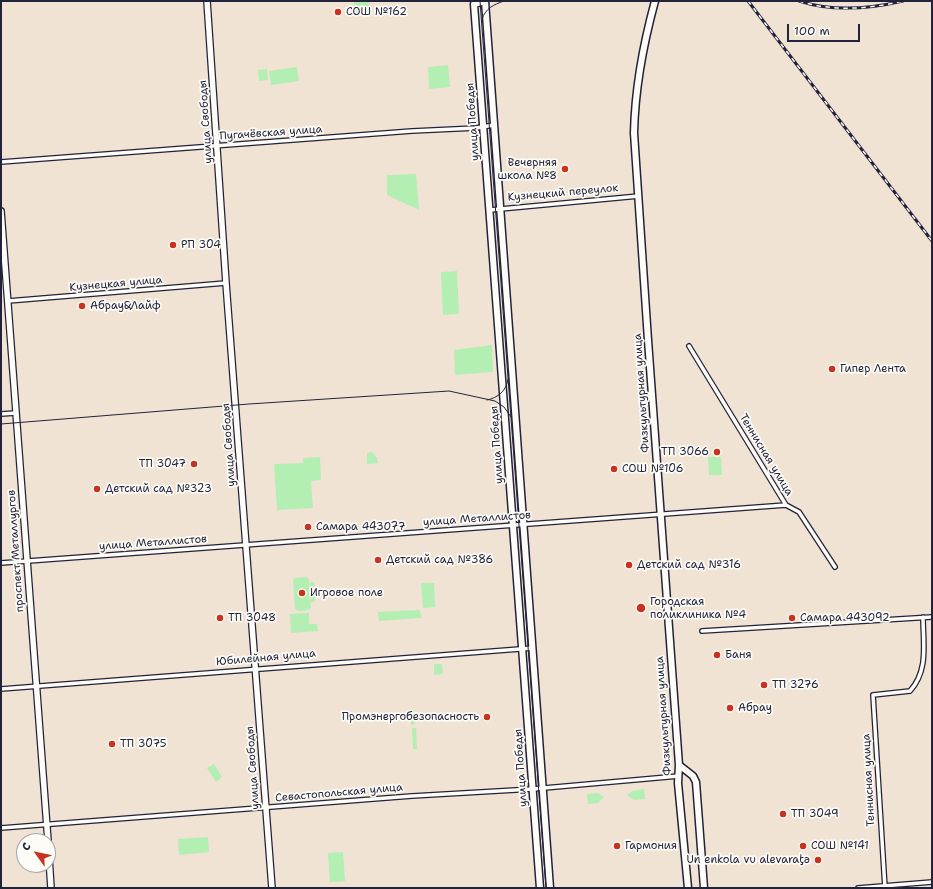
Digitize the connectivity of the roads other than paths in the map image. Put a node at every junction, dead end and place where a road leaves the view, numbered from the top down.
1 (207, 1) edge
2 (485, 1) edge
3 (655, 1) edge
4 (474, 3) edge
5 (494, 126) junction
6 (483, 127) junction
7 (218, 146) junction
8 (1, 162) edge
9 (639, 196) junction
10 (500, 208) junction
11 (490, 210) junction
12 (1, 211) edge
13 (226, 283) junction
14 (8, 301) junction
15 (689, 346) dead end
16 (16, 413) junction
17 (1, 414) edge
18 (786, 505) junction
19 (661, 514) junction
20 (523, 524) junction
21 (513, 525) junction
22 (246, 545) junction
23 (27, 562) junction
24 (1, 564) edge
25 (835, 567) dead end
26 (922, 617) junction
27 (932, 617) edge
28 (702, 631) dead end
29 (533, 648) junction
30 (522, 649) junction
31 (255, 668) junction
32 (36, 686) junction
33 (1, 689) edge
34 (680, 765) junction
35 (690, 775) junction
36 (678, 779) junction
37 (543, 788) junction
38 (532, 789) junction
39 (266, 808) junction
40 (47, 825) junction
41 (1, 828) edge
42 (48, 833) edge
43 (51, 873) edge
44 (932, 882) edge
45 (884, 887) edge
46 (52, 888) edge
47 (272, 888) edge
48 (540, 888) edge
49 (550, 888) edge
50 (688, 888) edge
51 (704, 888) edge
52 (858, 888) edge

1 - 7 street, улица Свободы
2 - 4 main road
2 - 5 main road, улица Победы
3 - 9 main road, Физкультурная улица
4 - 6 main road, улица Победы
5 - 6 street, Пугачёвская улица
5 - 10 main road, улица Победы
6 - 7 street, Пугачёвская улица
6 - 11 main road, улица Победы
7 - 8 street, Пугачёвская улица
7 - 13 street, улица Свободы
9 - 10 street, Кузнецкий переулок
9 - 19 main road, Физкультурная улица
10 - 11 street, Кузнецкий переулок
10 - 20 main road, улица Победы
11 - 21 main road, улица Победы
12 - 14 street, проспект Металлургов
13 - 14 street, Кузнецкая улица
13 - 22 street, улица Свободы
14 - 16 street, проспект Металлургов
15 - 18 street, Теннисная улица
16 - 17 street
16 - 23 street, проспект Металлургов
18 - 19 street, улица Металлистов
18 - 25 street, Теннисная улица
19 - 20 street, улица Металлистов
19 - 34 main road, Физкультурная улица
20 - 21 street, улица Металлистов
20 - 29 main road, улица Победы
21 - 22 street, улица Металлистов
21 - 30 main road, улица Победы
22 - 23 street, улица Металлистов
22 - 31 street, улица Свободы
23 - 24 street, улица Металлистов
23 - 32 street, проспект Металлургов
26 - 27 street
26 - 28 street
26 - 45 street, Теннисная улица
29 - 30 street, Юбилейная улица
29 - 37 main road, улица Победы
30 - 31 street, Юбилейная улица
30 - 38 main road, улица Победы
31 - 32 street, Юбилейная улица
31 - 39 street, улица Свободы
32 - 33 street, Юбилейная улица
32 - 40 street, проспект Металлургов
34 - 35 main road
34 - 36 main road, Физкультурная улица
35 - 36 main road, Физкультурная улица
35 - 51 main road, Физкультурная улица
36 - 37 street, Севастопольская улица
36 - 50 main road, Физкультурная улица
37 - 38 street, Севастопольская улица
37 - 49 main road, улица Победы
38 - 39 street, Севастопольская улица
38 - 48 main road, улица Победы
39 - 40 street, Севастопольская улица
39 - 47 street, улица Свободы
40 - 41 street, Севастопольская улица
40 - 42 street, проспект Металлургов
43 - 46 street, проспект Металлургов
44 - 45 street
45 - 52 street

